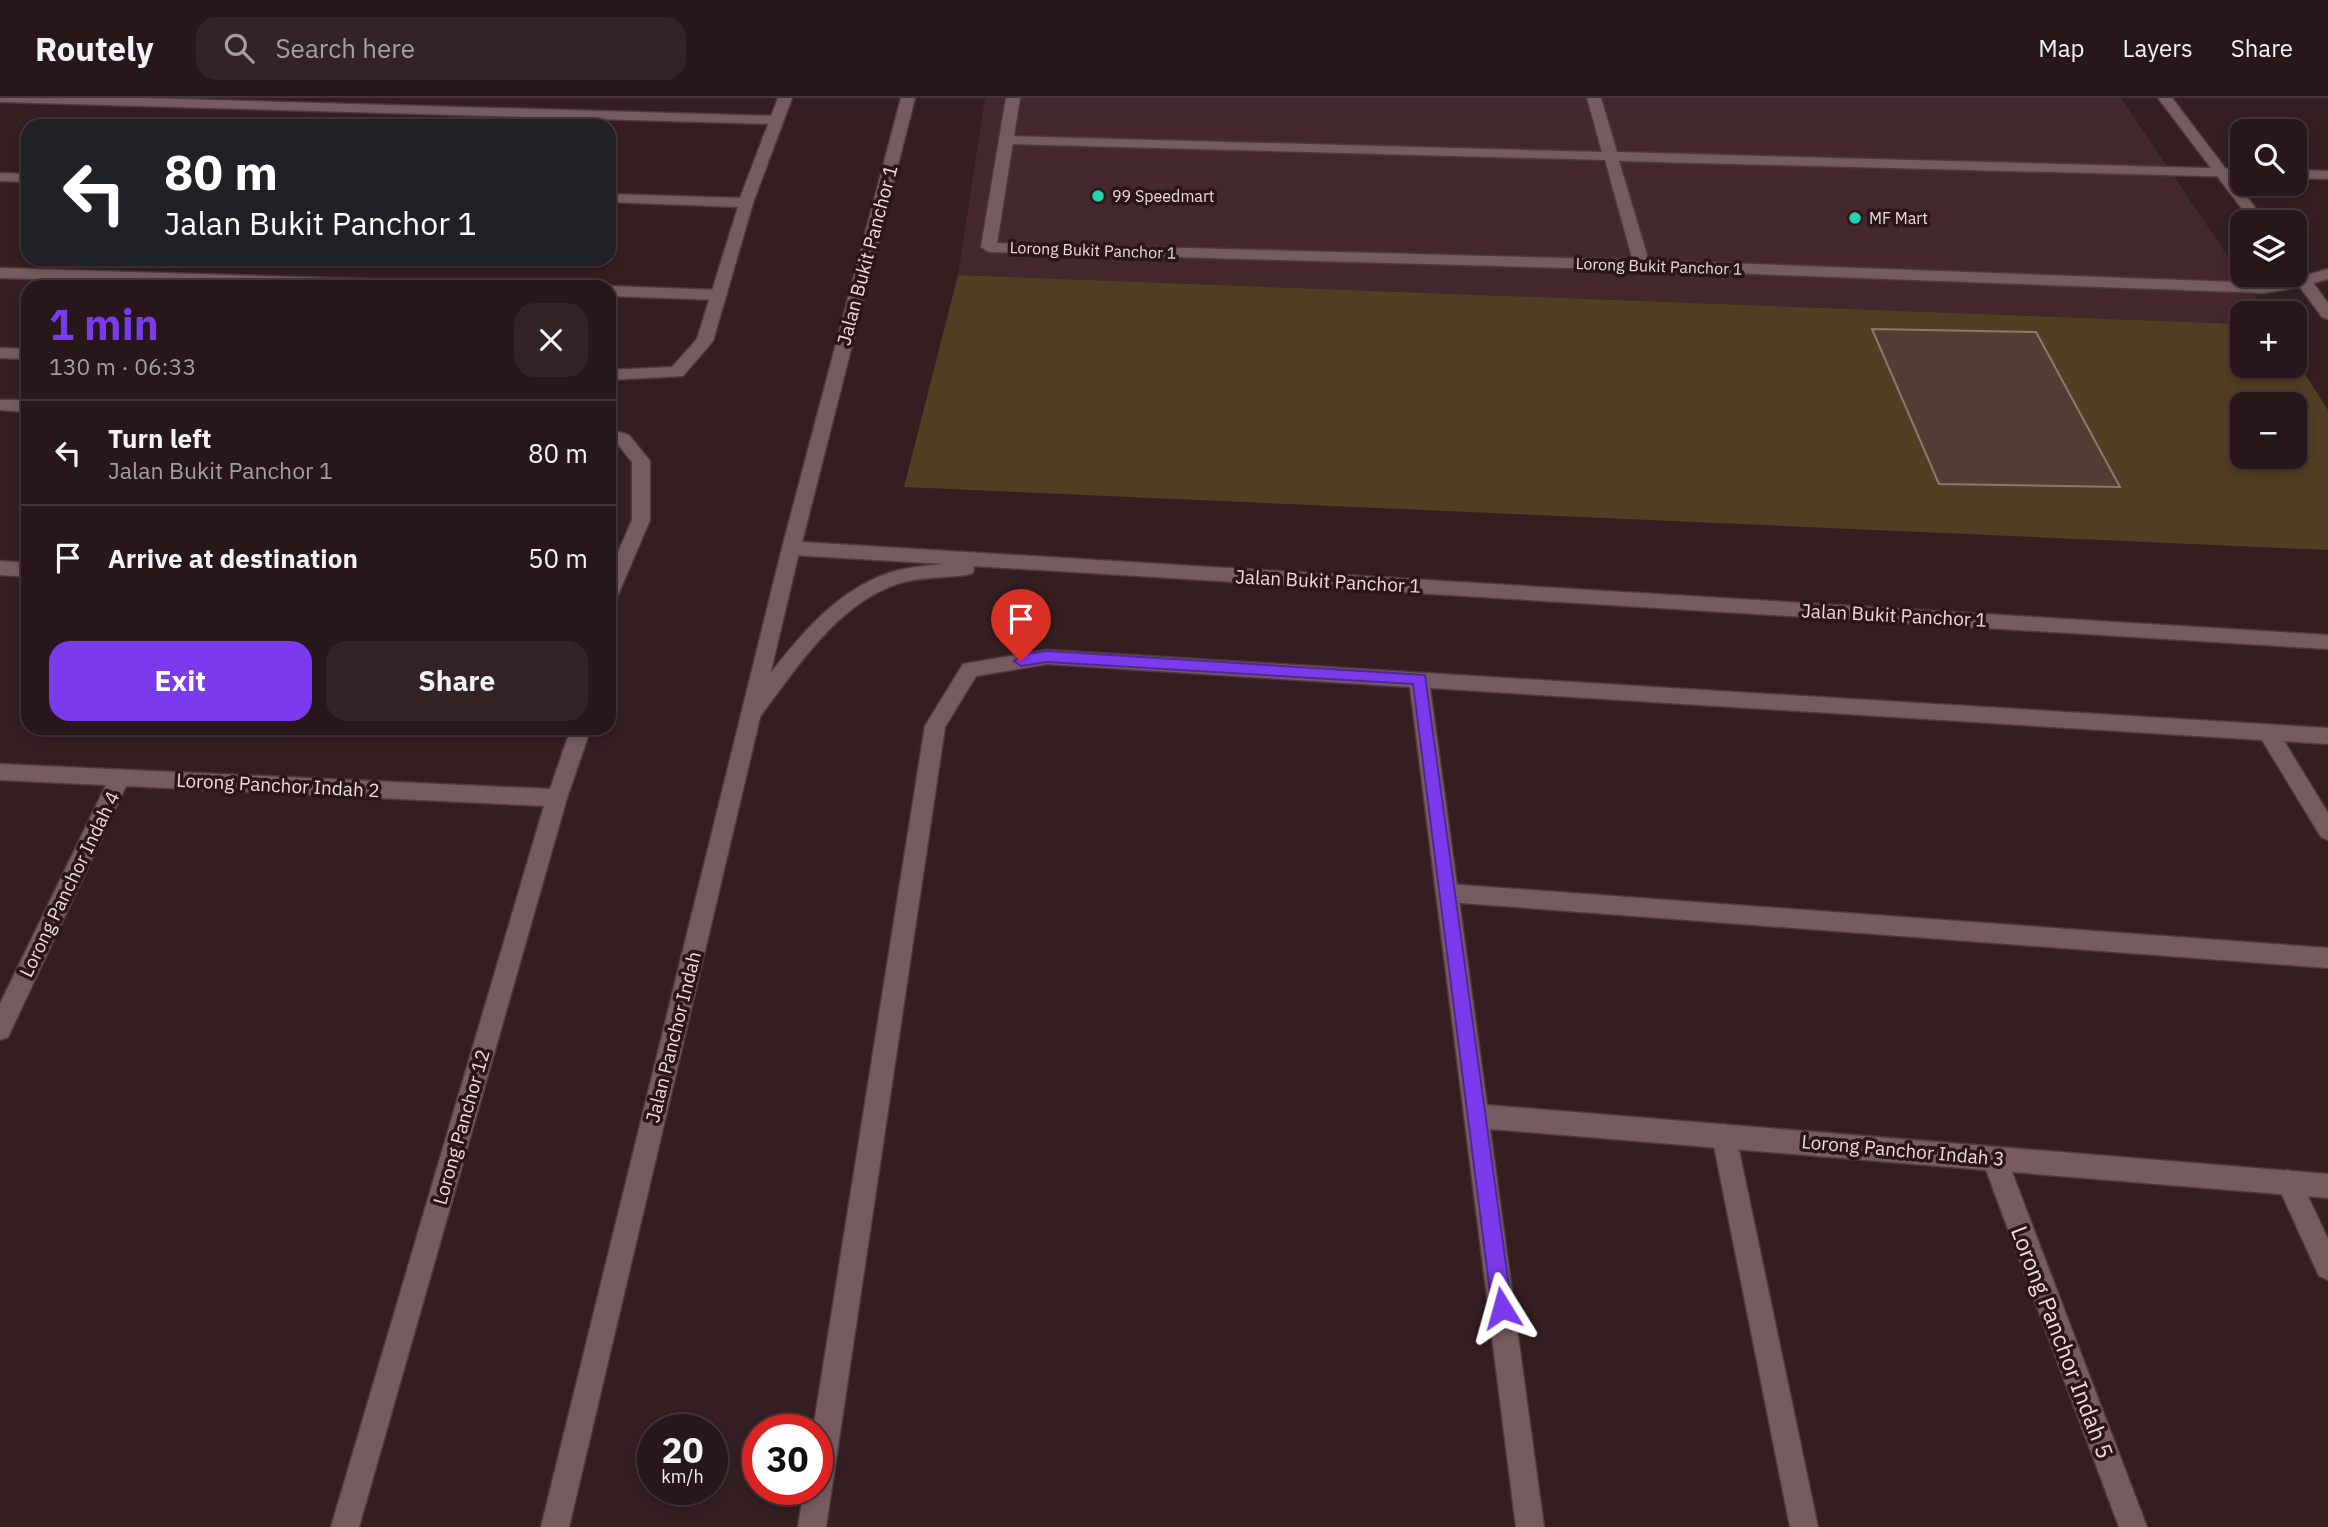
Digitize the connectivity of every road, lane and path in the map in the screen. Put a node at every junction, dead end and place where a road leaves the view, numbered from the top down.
1 (0, 98) edge
2 (785, 98) edge
3 (908, 98) edge
4 (1013, 98) edge
5 (1594, 98) edge
6 (2165, 98) edge
7 (777, 120) junction
8 (1006, 140) junction
9 (1611, 156) junction
10 (2221, 172) junction
11 (2230, 172) edge
12 (2307, 174) edge
13 (2328, 175) edge
14 (0, 177) edge
15 (21, 178) edge
16 (616, 198) edge
17 (746, 203) junction
18 (2250, 210) edge
19 (1642, 265) junction
20 (0, 274) edge
21 (2328, 274) edge
22 (2307, 275) edge
23 (212, 280) edge
24 (2307, 286) edge
25 (2230, 287) edge
26 (2237, 287) edge
27 (2267, 287) edge
28 (616, 291) edge
29 (719, 295) junction
30 (2328, 314) edge
31 (0, 353) edge
32 (21, 354) edge
33 (616, 375) edge
34 (0, 405) edge
35 (21, 406) edge
36 (616, 437) edge
37 (791, 548) junction
38 (1010, 562) junction
39 (0, 568) edge
40 (21, 570) edge
41 (616, 579) edge
42 (2328, 642) edge
43 (1419, 679) junction
44 (752, 712) junction
45 (2268, 732) junction
46 (579, 735) edge
47 (2328, 736) edge
48 (0, 772) edge
49 (120, 778) junction
50 (557, 798) junction
51 (2328, 831) edge
52 (1448, 893) junction
53 (2328, 958) edge
54 (0, 1029) edge
55 (1477, 1116) junction
56 (1724, 1136) junction
57 (1994, 1158) junction
58 (2288, 1182) junction
59 (2328, 1186) edge
60 (2328, 1267) edge
61 (345, 1527) edge
62 (555, 1527) edge
63 (812, 1527) edge
64 (1531, 1527) edge
65 (1804, 1527) edge
66 (2133, 1527) edge

1 - 7 street
2 - 7 street
3 - 37 street, Jalan Bukit Panchor 1
4 - 8 street
5 - 9 street
6 - 10 street
7 - 17 street
8 - 9 street
8 - 19 street, Lorong Bukit Panchor 1
9 - 10 street
9 - 19 street
10 - 11 street
10 - 18 street
12 - 13 street
14 - 15 street
16 - 17 street
17 - 29 street
19 - 25 street, Lorong Bukit Panchor 1
20 - 23 street
21 - 22 street, Lorong Bukit Panchor 1
24 - 30 street
26 - 27 street, Lorong Bukit Panchor 1
28 - 29 street
29 - 33 street
31 - 32 street
34 - 35 street
36 - 41 street
37 - 38 street, Jalan Bukit Panchor 1
37 - 44 street, Jalan Panchor Indah
38 - 42 street, Jalan Bukit Panchor 1
38 - 44 street
39 - 40 street
43 - 45 street
43 - 52 street
43 - 63 street
44 - 62 street, Jalan Panchor Indah
45 - 47 street
45 - 51 street
46 - 50 street, Lorong Panchor 12
48 - 49 street, Lorong Panchor Indah 2
49 - 50 street, Lorong Panchor Indah 2
49 - 54 street, Lorong Panchor Indah 4
50 - 61 street, Lorong Panchor 12
52 - 53 street
52 - 55 street
55 - 56 street, Lorong Panchor Indah 3
55 - 64 street
56 - 57 street, Lorong Panchor Indah 3
56 - 65 street
57 - 58 street, Lorong Panchor Indah 3
57 - 66 street, Lorong Panchor Indah 5
58 - 59 street, Lorong Panchor Indah 3
58 - 60 street

